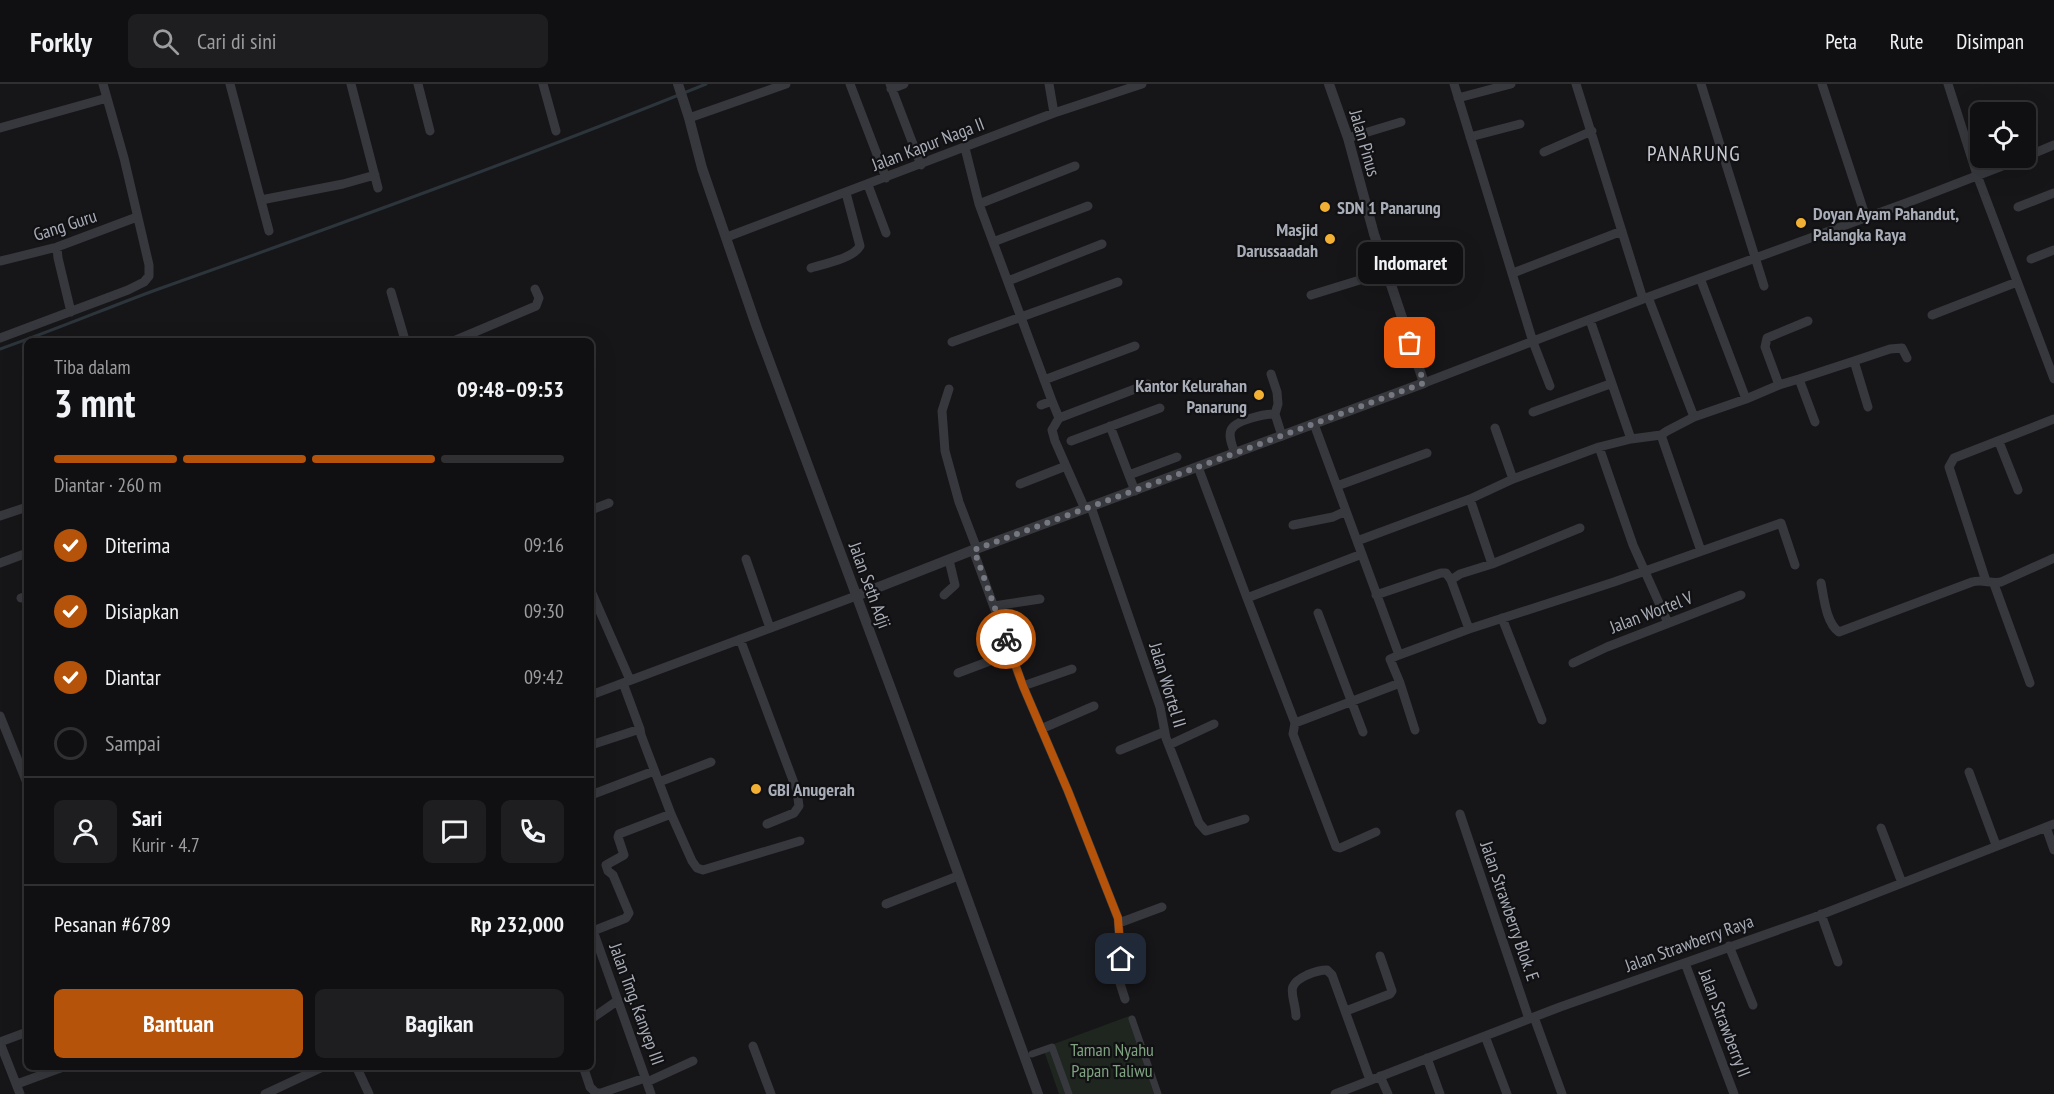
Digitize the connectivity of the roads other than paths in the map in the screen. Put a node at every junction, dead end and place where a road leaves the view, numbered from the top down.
1 (103, 84) edge
2 (230, 84) edge
3 (351, 84) edge
4 (418, 84) edge
5 (543, 84) edge
6 (679, 84) edge
7 (786, 84) edge
8 (850, 84) edge
9 (904, 84) edge
10 (1049, 84) edge
11 (1142, 84) edge
12 (1329, 84) edge
13 (1454, 84) edge
14 (1511, 84) edge
15 (1575, 84) edge
16 (1701, 84) edge
17 (1822, 84) edge
18 (1948, 84) edge
19 (891, 86) edge
20 (107, 98) junction
21 (1458, 98) junction
22 (1054, 113) junction
23 (690, 118) junction
24 (1401, 122) dead end
25 (1520, 124) dead end
26 (0, 128) edge
27 (556, 130) dead end
28 (430, 131) dead end
29 (1592, 131) junction
30 (1470, 137) junction
31 (1348, 138) junction
32 (2054, 145) edge
33 (964, 148) junction
34 (2036, 152) edge
35 (1544, 153) dead end
36 (921, 165) junction
37 (1075, 166) dead end
38 (1997, 168) edge
39 (375, 175) junction
40 (1977, 176) junction
41 (886, 178) junction
42 (868, 184) junction
43 (378, 188) dead end
44 (846, 193) junction
45 (2054, 193) edge
46 (261, 200) junction
47 (979, 204) junction
48 (1088, 206) dead end
49 (2018, 207) dead end
50 (137, 217) junction
51 (1866, 218) junction
52 (269, 231) dead end
53 (1622, 231) junction
54 (886, 233) dead end
55 (727, 237) junction
56 (993, 242) junction
57 (1102, 244) dead end
58 (57, 247) junction
59 (2054, 250) edge
60 (1756, 258) junction
61 (2031, 259) dead end
62 (1, 261) edge
63 (811, 268) dead end
64 (1386, 272) junction
65 (1513, 273) junction
66 (1700, 278) junction
67 (1008, 281) junction
68 (1118, 282) dead end
69 (2017, 282) junction
70 (1764, 286) dead end
71 (535, 290) dead end
72 (391, 292) dead end
73 (1311, 295) dead end
74 (1646, 298) junction
75 (71, 312) junction
76 (1932, 315) dead end
77 (1022, 318) junction
78 (1590, 320) junction
79 (1808, 321) dead end
80 (404, 338) edge
81 (461, 338) edge
82 (0, 339) edge
83 (952, 342) dead end
84 (1533, 342) junction
85 (1135, 346) dead end
86 (1907, 358) dead end
87 (1854, 361) junction
88 (1271, 374) dead end
89 (1799, 379) junction
90 (2054, 379) edge
91 (1044, 380) junction
92 (1424, 383) junction
93 (1148, 384) dead end
94 (1610, 384) junction
95 (1779, 385) junction
96 (1550, 386) dead end
97 (949, 389) dead end
98 (1746, 399) junction
99 (1052, 401) junction
100 (1041, 405) dead end
101 (1868, 406) dead end
102 (1160, 408) dead end
103 (1533, 412) dead end
104 (1275, 414) junction
105 (1694, 417) junction
106 (1059, 418) junction
107 (2054, 419) edge
108 (1815, 422) dead end
109 (1314, 424) junction
110 (1110, 426) junction
111 (1495, 428) dead end
112 (1661, 435) junction
113 (1282, 436) junction
114 (1631, 439) junction
115 (1071, 441) dead end
116 (1999, 442) junction
117 (1599, 447) junction
118 (1427, 453) dead end
119 (1235, 454) junction
120 (1176, 457) dead end
121 (1066, 466) junction
122 (1198, 467) junction
123 (1129, 476) junction
124 (1513, 479) junction
125 (1020, 484) dead end
126 (1337, 486) junction
127 (2018, 490) dead end
128 (1135, 491) junction
129 (1470, 499) junction
130 (609, 503) dead end
131 (24, 508) edge
132 (1088, 508) junction
133 (594, 509) edge
134 (1346, 512) junction
135 (0, 516) edge
136 (1293, 525) dead end
137 (1580, 528) dead end
138 (1357, 541) junction
139 (975, 550) junction
140 (1701, 551) junction
141 (24, 554) edge
142 (1362, 554) junction
143 (2054, 558) edge
144 (746, 559) dead end
145 (949, 560) junction
146 (0, 563) edge
147 (1492, 564) junction
148 (1795, 565) dead end
149 (1645, 571) junction
150 (1451, 580) junction
151 (1990, 582) junction
152 (1821, 583) dead end
153 (944, 595) dead end
154 (1376, 595) junction
155 (1741, 595) dead end
156 (856, 596) junction
157 (594, 598) edge
158 (1247, 598) junction
159 (1040, 599) dead end
160 (994, 606) junction
161 (1318, 613) dead end
162 (1502, 618) junction
163 (1668, 623) junction
164 (770, 628) junction
165 (1469, 629) junction
166 (740, 639) junction
167 (1011, 653) junction
168 (1399, 655) junction
169 (1573, 663) dead end
170 (1072, 669) dead end
171 (958, 673) dead end
172 (627, 681) junction
173 (1400, 683) junction
174 (2030, 684) dead end
175 (1023, 686) junction
176 (594, 694) edge
177 (1351, 702) junction
178 (1094, 706) dead end
179 (0, 716) edge
180 (1542, 720) dead end
181 (1295, 723) junction
182 (1214, 724) dead end
183 (640, 729) junction
184 (1041, 729) junction
185 (1416, 730) dead end
186 (1164, 732) junction
187 (1363, 732) dead end
188 (594, 744) edge
189 (1169, 745) junction
190 (1120, 750) dead end
191 (711, 762) dead end
192 (654, 771) junction
193 (1969, 772) dead end
194 (24, 776) edge
195 (659, 782) junction
196 (594, 794) edge
197 (670, 814) junction
198 (1460, 814) dead end
199 (1245, 819) dead end
200 (767, 824) dead end
201 (2050, 825) edge
202 (1881, 828) dead end
203 (1376, 832) dead end
204 (800, 841) dead end
205 (1996, 845) junction
206 (2054, 850) edge
207 (958, 876) junction
208 (1902, 883) junction
209 (886, 904) dead end
210 (1162, 907) dead end
211 (1821, 914) junction
212 (1119, 923) junction
213 (594, 927) edge
214 (594, 934) edge
215 (1729, 946) junction
216 (1380, 956) dead end
217 (1838, 962) dead end
218 (1685, 963) junction
219 (1125, 999) dead end
220 (617, 1000) junction
221 (1753, 1005) dead end
222 (1346, 1011) junction
223 (1296, 1016) dead end
224 (594, 1017) edge
225 (1532, 1018) junction
226 (1132, 1019) dead end
227 (24, 1033) edge
228 (1485, 1036) junction
229 (0, 1042) edge
230 (753, 1046) dead end
231 (1032, 1054) dead end
232 (1427, 1058) junction
233 (693, 1062) dead end
234 (55, 1070) edge
235 (317, 1070) edge
236 (358, 1070) edge
237 (584, 1070) edge
238 (1380, 1076) junction
239 (646, 1080) junction
240 (1370, 1080) junction
241 (17, 1084) junction
242 (20, 1094) edge
243 (266, 1094) edge
244 (369, 1094) edge
245 (651, 1094) edge
246 (771, 1094) edge
247 (1038, 1094) edge
248 (1069, 1094) edge
249 (1158, 1094) edge
250 (1335, 1094) edge
251 (1388, 1094) edge
252 (1440, 1094) edge
253 (1507, 1094) edge
254 (1562, 1094) edge
255 (1734, 1094) edge

1 - 20 street
2 - 46 street
3 - 39 street
4 - 28 street
5 - 27 street
6 - 23 street, Jalan Seth Adji
7 - 23 street
8 - 41 street
9 - 19 street
10 - 22 street
11 - 22 street, Jalan Kapur Naga II
12 - 31 street, Jalan Pinus
13 - 21 street
14 - 21 street
15 - 29 street
16 - 60 street
17 - 51 street
18 - 40 street
19 - 36 street
20 - 26 street
20 - 50 street
21 - 30 street
22 - 33 street, Jalan Kapur Naga II
23 - 55 street, Jalan Seth Adji
24 - 31 street
25 - 30 street
29 - 35 street
29 - 53 street
30 - 65 street
31 - 64 street, Jalan Pinus
32 - 34 street
33 - 36 street, Jalan Kapur Naga II
33 - 47 street
36 - 41 street, Jalan Kapur Naga II
37 - 47 street
38 - 40 street
39 - 43 street
39 - 46 street
40 - 51 street
40 - 69 street
41 - 42 street, Jalan Kapur Naga II
42 - 44 street, Jalan Kapur Naga II
42 - 54 street
44 - 55 street, Jalan Kapur Naga II
44 - 63 street
45 - 49 street
46 - 52 street
47 - 56 street
48 - 56 street
50 - 58 street, Gang Guru
50 - 75 street
51 - 60 street
53 - 65 street
53 - 74 street
55 - 156 street, Jalan Seth Adji
56 - 67 street
57 - 67 street
58 - 62 street, Gang Guru
58 - 75 street
59 - 61 street
60 - 66 street
60 - 70 street
64 - 73 street
64 - 92 street, Jalan Pinus
65 - 84 street
66 - 74 street
66 - 98 street
67 - 77 street
68 - 77 street
69 - 76 street
69 - 90 street
71 - 81 street
72 - 80 street
74 - 78 street
74 - 105 street
75 - 82 street
77 - 83 street
77 - 91 street
78 - 84 street
78 - 94 street
79 - 95 street
84 - 92 street
84 - 96 street
85 - 91 street
86 - 87 street
87 - 89 street
87 - 101 street
88 - 104 street
89 - 95 street
89 - 108 street
91 - 99 street
92 - 109 street
93 - 106 street
94 - 103 street
94 - 114 street
95 - 98 street
97 - 139 street
98 - 105 street
99 - 100 street
99 - 106 street
102 - 110 street
104 - 113 street
104 - 119 street
105 - 112 street
106 - 121 street, Jalan Wortel II
107 - 116 street
109 - 113 street
109 - 126 street
110 - 115 street
110 - 123 street
111 - 124 street
112 - 114 street
112 - 140 street
113 - 119 street
114 - 117 street
116 - 127 street
116 - 151 street
117 - 124 street
117 - 149 street
118 - 126 street
119 - 122 street
120 - 123 street
121 - 125 street
121 - 132 street, Jalan Wortel II
122 - 128 street
122 - 158 street
123 - 128 street
124 - 129 street
126 - 134 street
128 - 132 street
129 - 138 street
129 - 147 street
130 - 133 street
131 - 135 street
132 - 139 street
132 - 186 street, Jalan Wortel II
134 - 136 street
134 - 138 street
137 - 147 street
138 - 142 street
139 - 145 street
139 - 160 street
140 - 148 street
140 - 149 street
141 - 146 street
142 - 154 street
142 - 158 street
143 - 151 street
144 - 164 street
145 - 153 street
145 - 156 street
147 - 150 street
149 - 162 street
149 - 163 street
150 - 154 street
150 - 165 street
151 - 152 street
151 - 174 street
154 - 168 street
155 - 163 street, Jalan Wortel V
156 - 164 street
156 - 207 street, Jalan Seth Adji
157 - 172 street
158 - 181 street
159 - 160 street
160 - 167 street
161 - 177 street
162 - 165 street
162 - 180 street
163 - 169 street, Jalan Wortel V
164 - 166 street
165 - 168 street
166 - 172 street
166 - 200 street
167 - 171 street
167 - 175 street
168 - 173 street
170 - 175 street
172 - 176 street
172 - 183 street
173 - 177 street
173 - 185 street
175 - 184 street
177 - 181 street
177 - 187 street
178 - 184 street
179 - 194 street
181 - 203 street
182 - 189 street
183 - 188 street
183 - 192 street
184 - 212 street
186 - 189 street, Jalan Wortel II
186 - 190 street
189 - 199 street, Jalan Wortel II
191 - 195 street
192 - 195 street
192 - 196 street
193 - 205 street
195 - 197 street
197 - 204 street
197 - 213 street
198 - 225 street, Jalan Strawberry Blok. E
201 - 205 street, Jalan Strawberry Raya
201 - 206 street
202 - 208 street
205 - 208 street, Jalan Strawberry Raya
207 - 209 street
207 - 247 street, Jalan Seth Adji
208 - 211 street, Jalan Strawberry Raya
210 - 212 street
211 - 215 street, Jalan Strawberry Raya
211 - 217 street
212 - 219 street
214 - 220 street, Jalan Tmg. Kanyep III
215 - 218 street, Jalan Strawberry Raya
215 - 221 street
216 - 222 street
218 - 225 street, Jalan Strawberry Raya
218 - 255 street, Jalan Strawberry II
220 - 224 street
220 - 239 street, Jalan Tmg. Kanyep III
222 - 223 street
222 - 240 street
225 - 228 street, Jalan Strawberry Raya
225 - 254 street, Jalan Strawberry Blok. E
226 - 249 street
227 - 229 street
228 - 232 street, Jalan Strawberry Raya
228 - 253 street
229 - 241 street
230 - 246 street
231 - 248 street
232 - 238 street, Jalan Strawberry Raya
232 - 252 street
233 - 239 street
234 - 241 street
235 - 243 street
236 - 244 street
237 - 239 street
238 - 240 street, Jalan Strawberry Raya
238 - 251 street
239 - 245 street, Jalan Tmg. Kanyep III
240 - 250 street, Jalan Strawberry Raya
241 - 242 street

